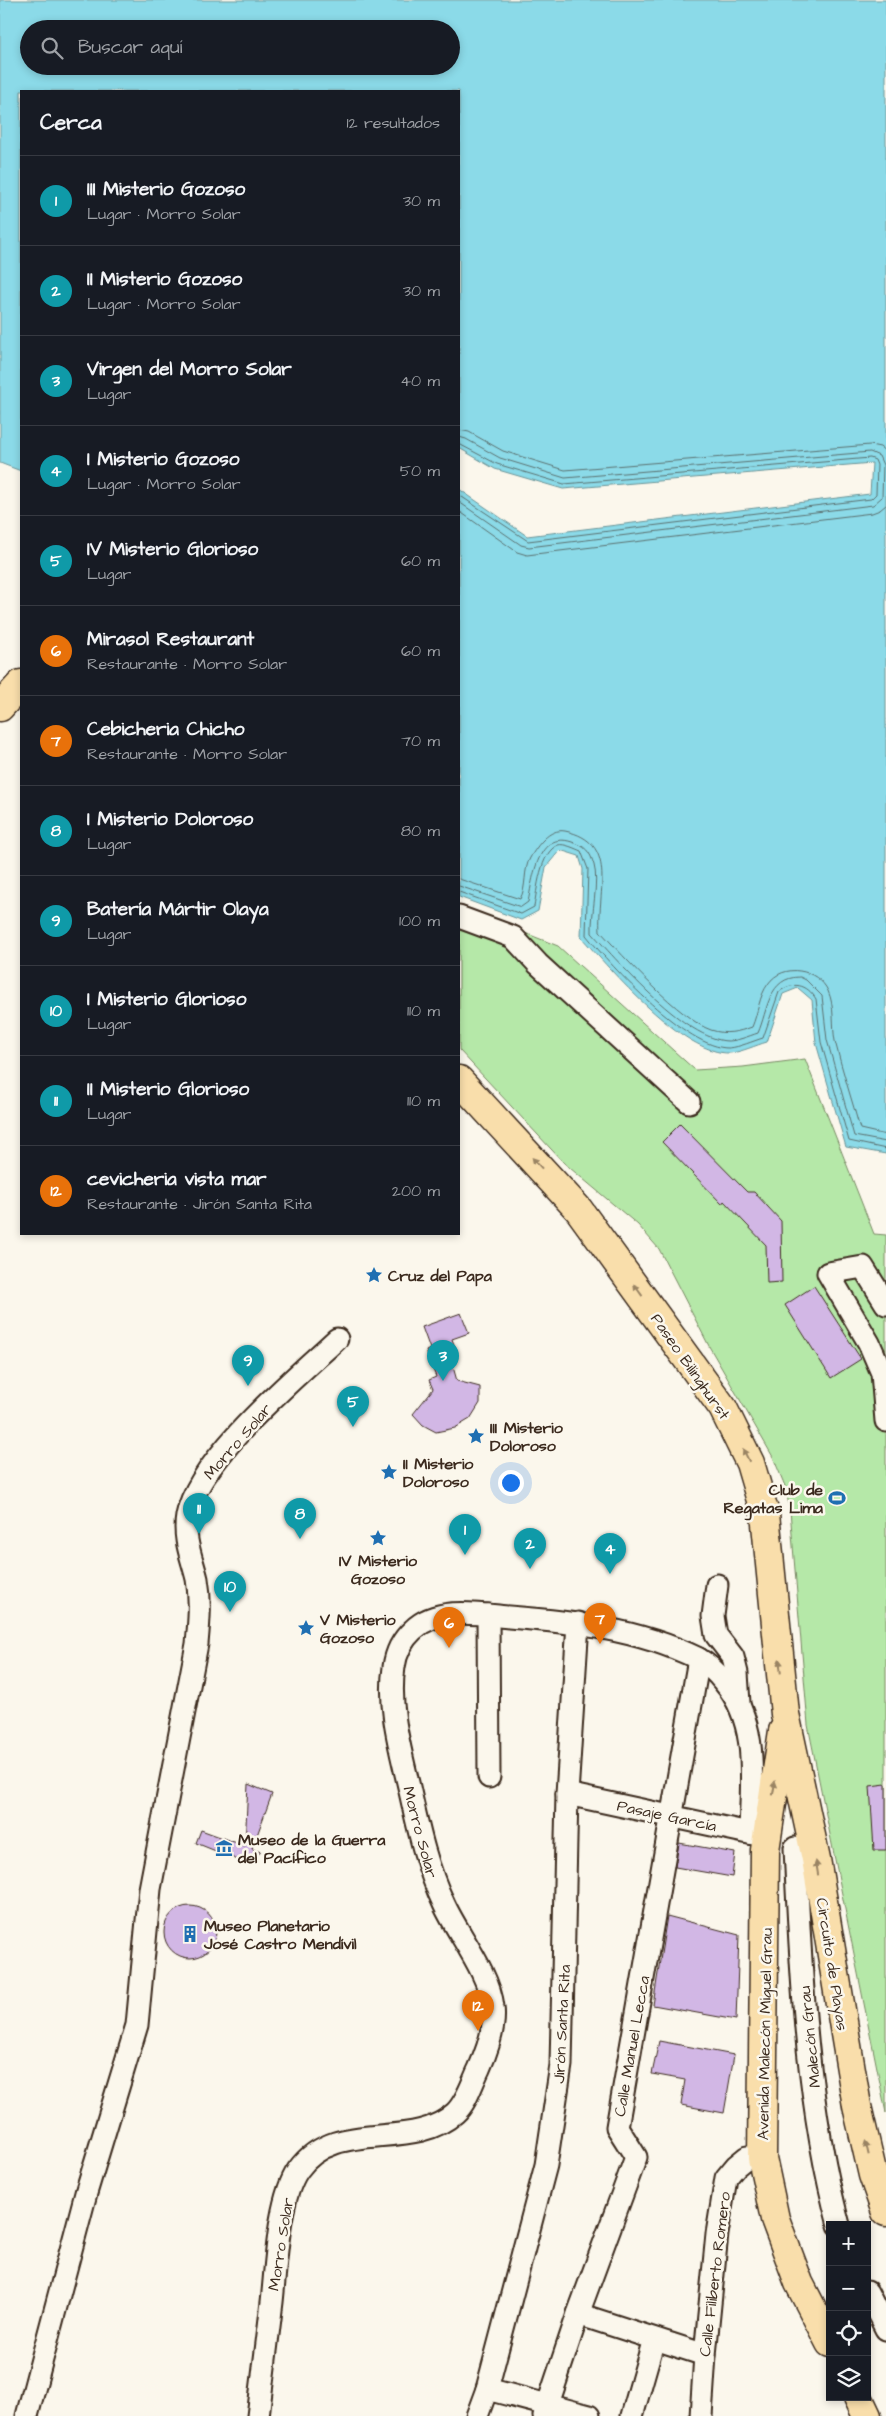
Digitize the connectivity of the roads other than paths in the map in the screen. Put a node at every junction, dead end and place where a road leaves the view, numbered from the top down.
1 (20, 685) edge
2 (0, 707) edge
3 (460, 917) edge
4 (460, 1081) edge
5 (689, 1102) dead end
6 (885, 1303) edge
7 (848, 1309) junction
8 (338, 1339) dead end
9 (878, 1341) edge
10 (886, 1421) edge
11 (717, 1585) dead end
12 (488, 1615) junction
13 (578, 1623) junction
14 (698, 1659) junction
15 (739, 1706) junction
16 (785, 1714) junction
17 (489, 1777) dead end
18 (567, 1794) junction
19 (672, 1816) junction
20 (758, 1834) junction
21 (802, 1838) junction
22 (762, 2158) junction
23 (886, 2212) edge
24 (838, 2221) edge
25 (871, 2300) edge
26 (578, 2314) junction
27 (886, 2329) edge
28 (826, 2335) edge
29 (654, 2339) junction
30 (704, 2355) junction
31 (487, 2389) junction
32 (860, 2401) edge
33 (545, 2411) edge
34 (27, 2416) edge
35 (258, 2416) edge
36 (477, 2416) edge
37 (589, 2416) edge
38 (632, 2416) edge
39 (701, 2416) edge
40 (868, 2416) edge

1 - 2 main road
3 - 5 street
16 -> 4 main road, Paseo Bilinghurst
6 - 7 street
6 - 7 street
7 - 9 street
8 - 34 street, Morro Solar
9 - 10 street
11 - 15 street
12 - 13 street, Morro Solar
12 - 17 street
12 - 35 street, Morro Solar
13 - 14 street, Morro Solar
13 - 18 street, Jirón Santa Rita
14 - 15 street, Morro Solar
14 - 19 street, Calle Manuel Lecca
15 - 20 street, Morro Solar
20 -> 16 main road, Avenida Malecón Miguel Grau
16 - 21 main road, Circuito de Playas
18 - 19 street, Pasaje García
18 - 31 street, Jirón Santa Rita
19 - 20 street, Pasaje García
19 - 26 street, Calle Manuel Lecca
20 - 21 main road
20 - 22 main road, Avenida Malecón Miguel Grau
23 -> 21 main road, Circuito de Playas
21 - 24 street, Malecón Grau
22 - 28 main road, Avenida Malecón Miguel Grau
22 - 30 street, Calle Filiberto Romero
25 - 27 street
26 - 29 street
26 - 33 street, Calle Manuel Lecca
29 - 30 street
29 - 38 street
30 - 39 street, Calle Filiberto Romero
31 - 33 street
31 - 36 street, Jirón Santa Rita
32 - 40 main road
33 - 37 street

